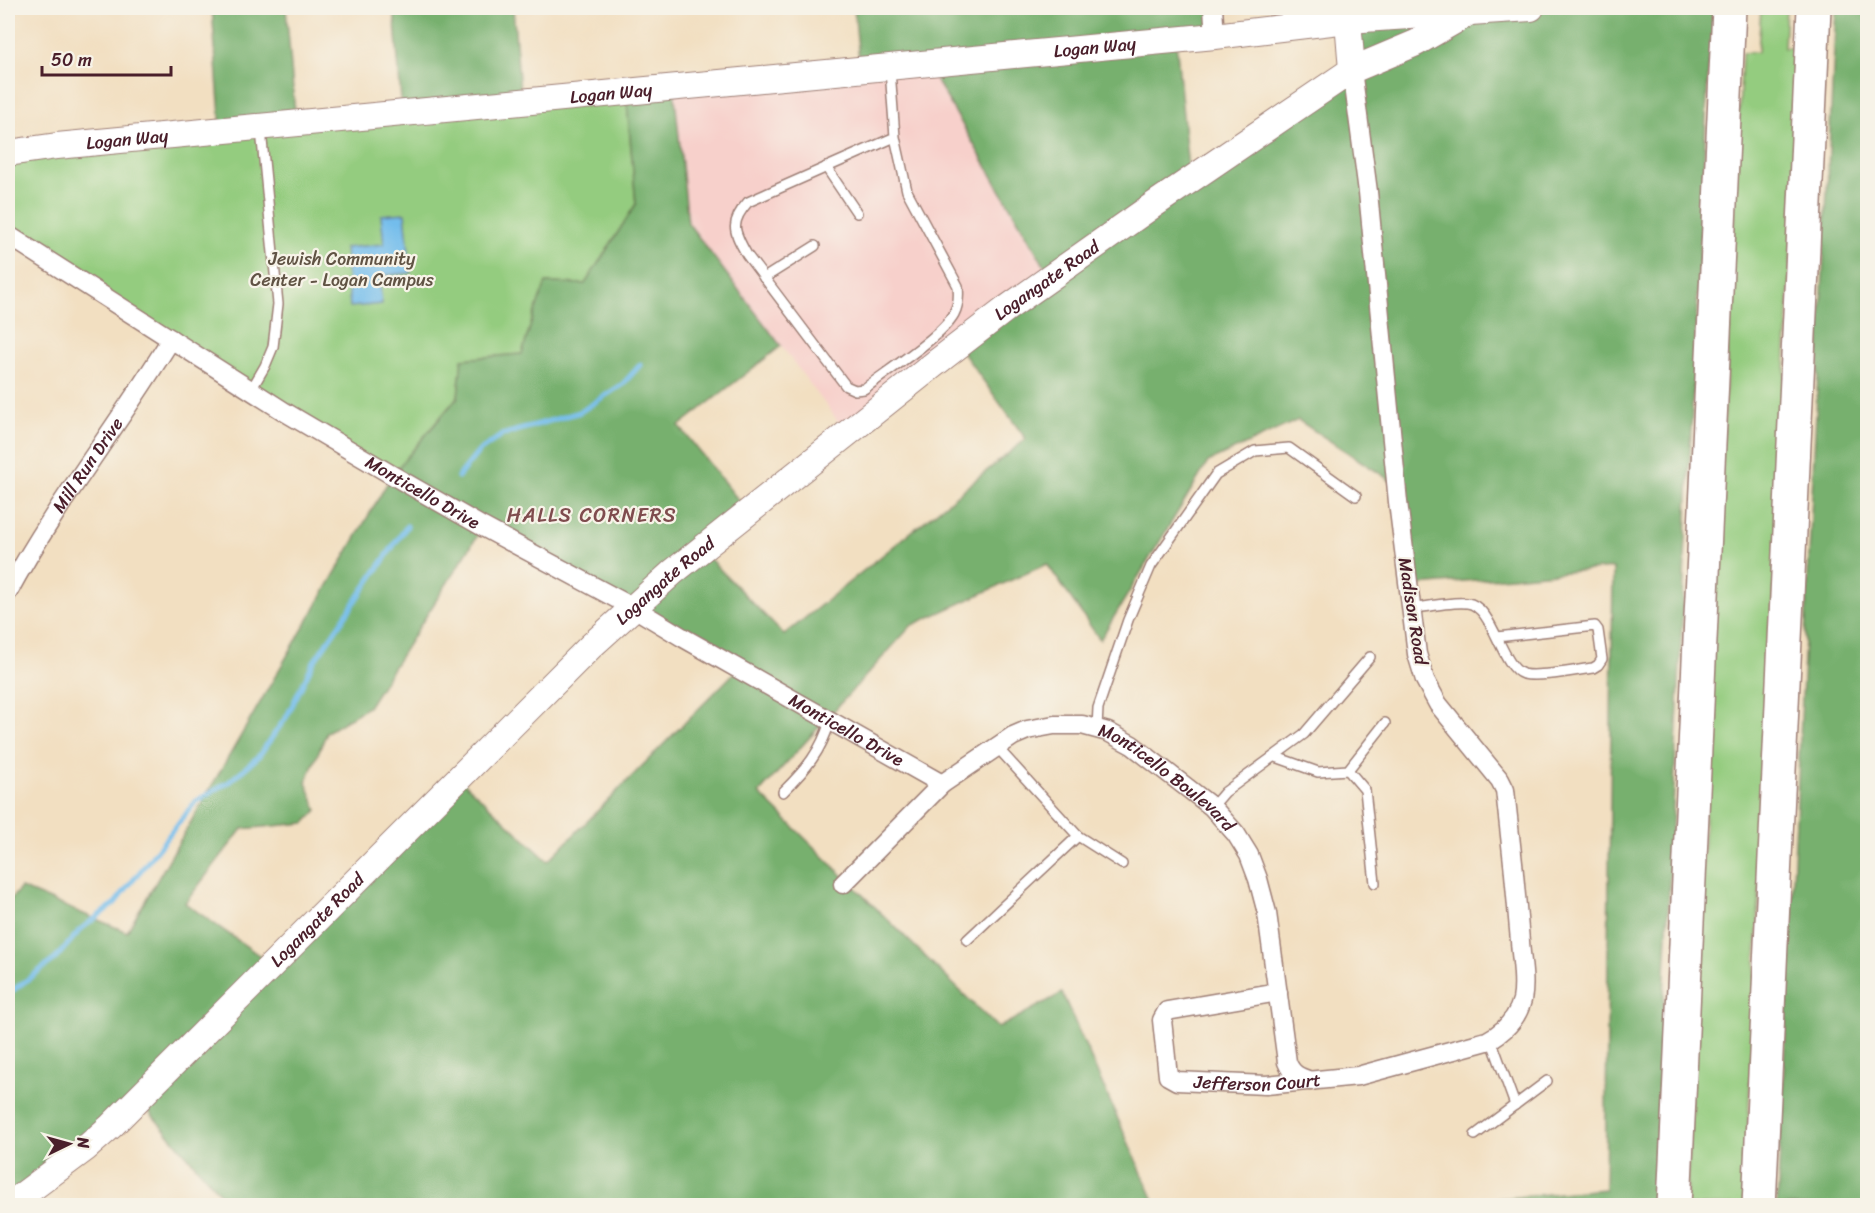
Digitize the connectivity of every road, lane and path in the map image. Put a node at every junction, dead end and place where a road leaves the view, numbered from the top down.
1 (1213, 8) edge
2 (1531, 8) edge
3 (1730, 8) edge
4 (1814, 8) edge
5 (1471, 12) junction
6 (1348, 20) junction
7 (1215, 36) junction
8 (890, 67) junction
9 (1352, 70) junction
10 (261, 127) junction
11 (894, 137) junction
12 (8, 153) edge
13 (826, 167) junction
14 (857, 213) dead end
15 (8, 235) edge
16 (815, 246) dead end
17 (764, 278) junction
18 (171, 339) junction
19 (889, 385) junction
20 (251, 390) junction
21 (1356, 496) dead end
22 (8, 592) edge
23 (633, 608) junction
24 (1411, 609) junction
25 (1497, 637) junction
26 (1370, 657) dead end
27 (830, 720) junction
28 (1385, 723) dead end
29 (1097, 729) junction
30 (996, 746) junction
31 (1276, 756) junction
32 (1348, 770) junction
33 (942, 784) junction
34 (783, 792) dead end
35 (1212, 807) junction
36 (1078, 836) junction
37 (1122, 864) dead end
38 (1375, 883) dead end
39 (843, 884) dead end
40 (966, 940) dead end
41 (1278, 992) junction
42 (1491, 1039) junction
43 (1313, 1081) junction
44 (1547, 1081) dead end
45 (1515, 1105) junction
46 (1475, 1135) dead end
47 (8, 1206) edge
48 (1674, 1206) edge
49 (1759, 1206) edge

1 - 7 street
2 - 5 street, Logan Way
3 - 48 highway
4 - 49 highway
5 - 6 street, Logan Way
5 - 9 street, Logangate Road
6 - 7 street, Logan Way
6 - 9 street
7 - 8 street, Logan Way
8 - 10 street, Logan Way
8 - 11 lane
9 - 19 street, Logangate Road
9 - 24 street, Madison Road
10 - 12 street, Logan Way
10 - 20 lane
11 - 13 lane
11 - 19 lane
13 - 14 lane
13 - 17 lane
15 - 18 street, Monticello Drive
16 - 17 lane
17 - 19 lane
18 - 20 street, Monticello Drive
18 - 22 street, Mill Run Drive
19 - 23 street, Logangate Road
20 - 23 street, Monticello Drive
21 - 29 lane
23 - 27 street, Monticello Drive
23 - 47 street, Logangate Road
24 - 25 lane
24 - 42 street, Madison Road
25 - 25 lane
26 - 31 lane
27 - 33 street, Monticello Drive
27 - 34 lane
28 - 32 lane
29 - 30 street, Monticello Boulevard
29 - 35 street, Monticello Boulevard
30 - 33 street, Monticello Boulevard
30 - 36 lane
31 - 32 lane
31 - 35 lane
32 - 38 lane
33 - 39 street, Monticello Boulevard
35 - 41 street, Monticello Boulevard
36 - 37 lane
36 - 40 lane
41 - 43 street, Jefferson Court
41 - 43 street, Jefferson Court
42 - 43 street, Madison Road
42 - 45 lane
44 - 45 lane
45 - 46 lane

